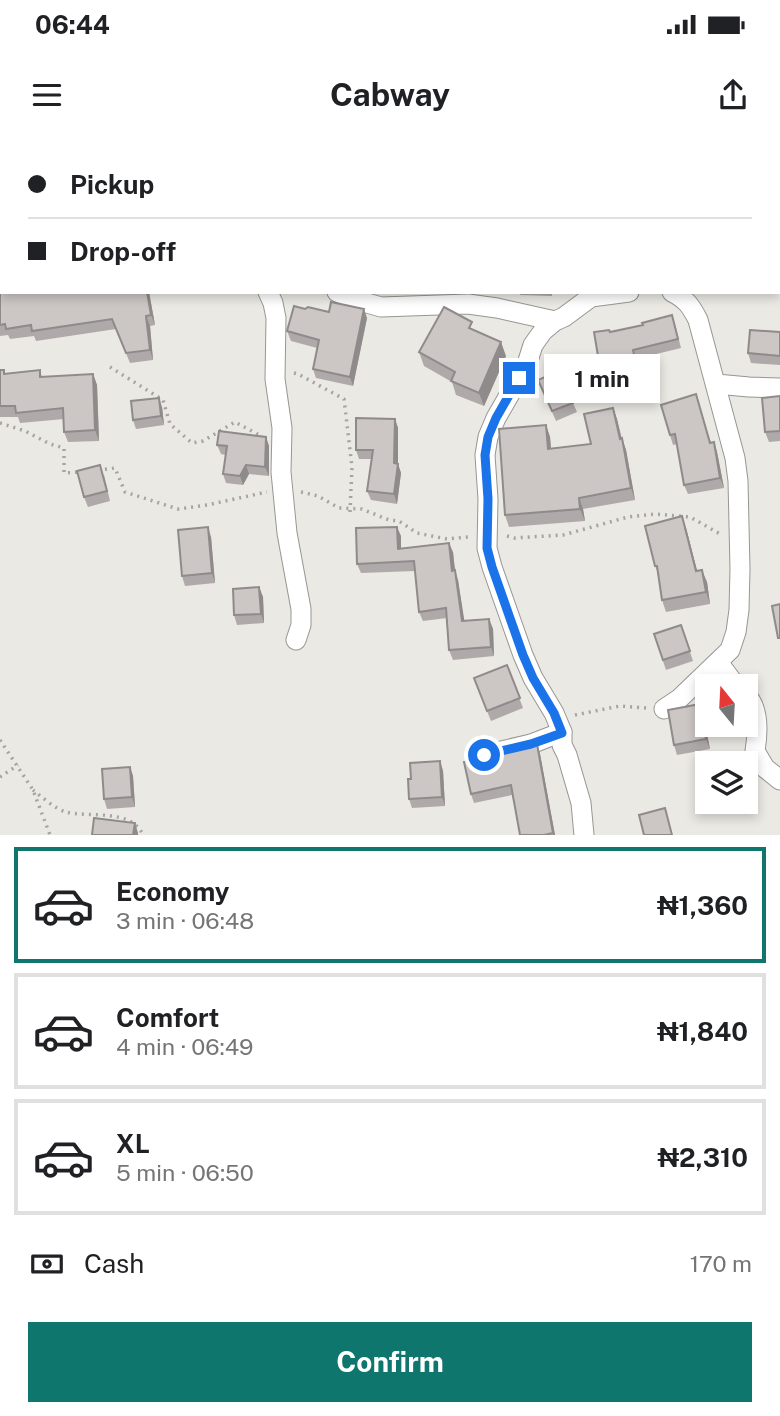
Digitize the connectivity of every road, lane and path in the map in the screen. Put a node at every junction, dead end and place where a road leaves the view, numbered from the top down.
1 (269, 294) edge
2 (342, 294) edge
3 (676, 294) edge
4 (590, 295) edge
5 (555, 321) junction
6 (110, 367) dead end
7 (275, 371) junction
8 (716, 384) junction
9 (780, 388) edge
10 (0, 423) edge
11 (281, 452) junction
12 (95, 470) edge
13 (85, 471) edge
14 (282, 481) junction
15 (350, 510) junction
16 (487, 533) junction
17 (721, 545) dead end
18 (296, 640) dead end
19 (719, 662) junction
20 (728, 674) edge
21 (664, 709) joint
22 (559, 726) junction
23 (757, 737) edge
24 (0, 740) edge
25 (484, 755) edge
26 (18, 765) junction
27 (0, 777) edge
28 (780, 780) edge
29 (33, 790) junction
30 (50, 835) edge
31 (143, 835) edge
32 (584, 835) edge

1 - 7 street
2 - 5 street
3 - 8 street
4 - 5 street
5 - 16 street
6 - 11 path
7 - 11 street
7 - 15 path
8 - 9 street
8 - 19 street
10 - 13 path
11 - 14 street
12 - 14 path
14 - 15 path
14 - 18 street
15 - 16 path
16 - 17 path
16 - 22 street
19 - 20 street
19 - 21 street
21 - 22 path
22 - 25 street
22 - 32 street
23 - 28 street
24 - 26 path
26 - 27 path
26 - 29 path
29 - 30 path
29 - 31 path

